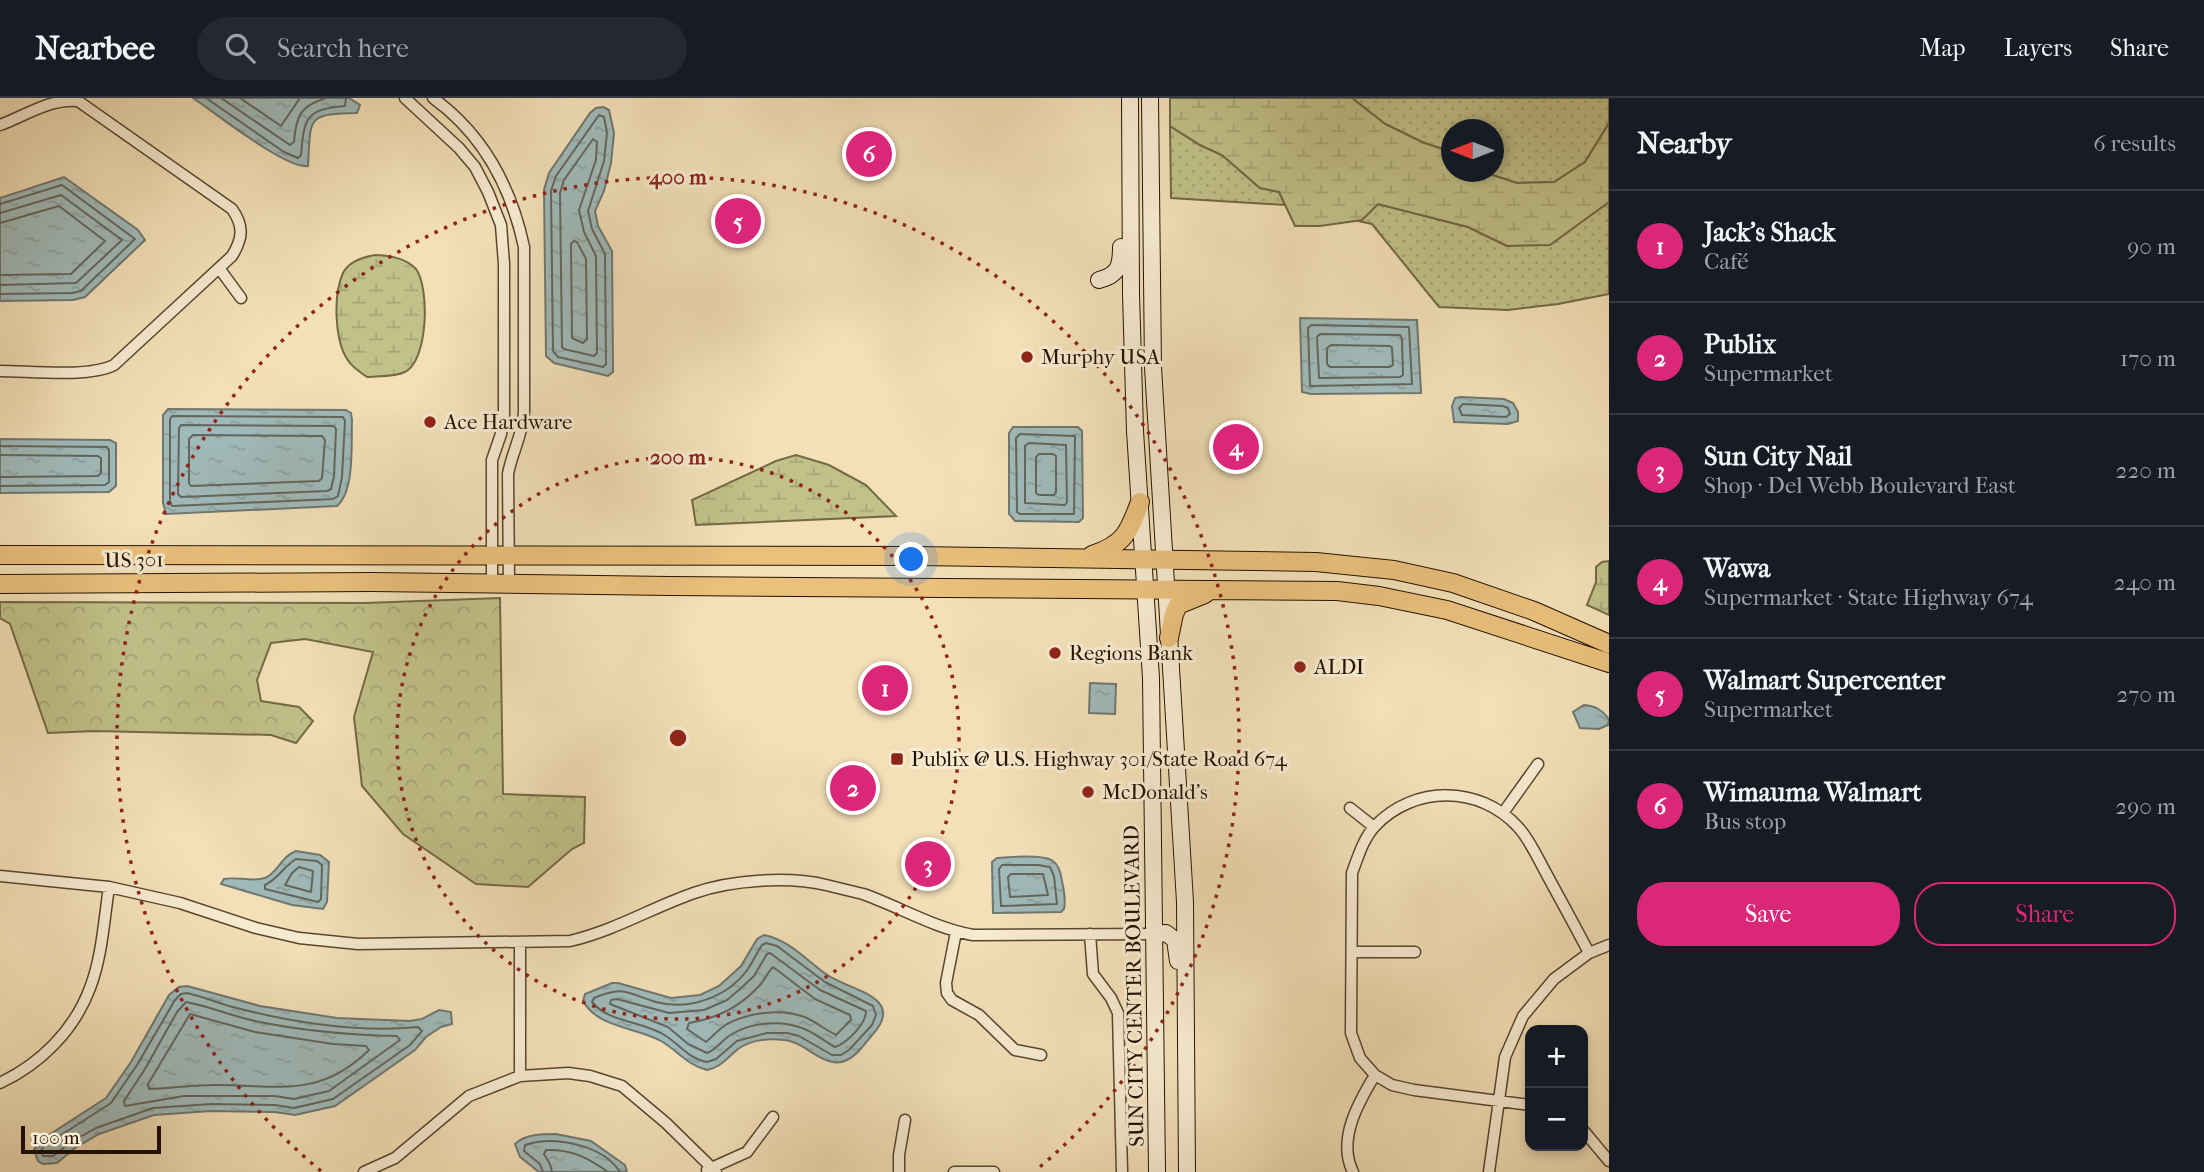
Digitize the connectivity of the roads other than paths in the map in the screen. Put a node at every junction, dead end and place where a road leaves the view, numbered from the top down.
1 (405, 98) edge
2 (433, 98) edge
3 (1130, 98) edge
4 (1140, 98) edge
5 (1150, 98) edge
6 (0, 125) edge
7 (1130, 151) junction
8 (1151, 237) junction
9 (219, 268) junction
10 (241, 298) dead end
11 (1131, 298) junction
12 (0, 371) edge
13 (1140, 502) junction
14 (0, 555) edge
15 (500, 555) junction
16 (1081, 559) junction
17 (1143, 561) junction
18 (1164, 561) junction
19 (500, 583) junction
20 (0, 584) edge
21 (1145, 589) junction
22 (1165, 589) junction
23 (1220, 589) junction
24 (1169, 638) junction
25 (1609, 644) edge
26 (1609, 663) edge
27 (1538, 764) dead end
28 (1350, 808) dead end
29 (1503, 813) junction
30 (1374, 827) junction
31 (0, 876) edge
32 (109, 887) junction
33 (956, 932) junction
34 (1090, 934) junction
35 (1155, 934) junction
36 (520, 943) junction
37 (1609, 945) edge
38 (1352, 951) junction
39 (1415, 952) dead end
40 (1589, 953) junction
41 (1041, 1055) dead end
42 (1375, 1075) junction
43 (520, 1076) junction
44 (0, 1083) edge
45 (1187, 1095) junction
46 (1499, 1100) junction
47 (1525, 1104) edge
48 (773, 1116) dead end
49 (905, 1120) dead end
50 (1588, 1136) edge
51 (1609, 1161) edge
52 (710, 1170) edge
53 (364, 1172) edge
54 (899, 1172) edge
55 (954, 1172) edge
56 (994, 1172) edge
57 (1122, 1172) edge
58 (1157, 1172) edge
59 (1187, 1172) edge
60 (1353, 1172) edge
61 (1489, 1172) edge

1 - 15 street
2 - 15 street
3 - 7 main road
4 - 8 main road
5 - 8 main road
6 - 9 street
7 - 11 main road, SUN CITY CENTER BOULEVARD
7 - 11 main road
8 - 18 main road
9 - 10 street
9 - 12 street
11 - 13 main road, SUN CITY CENTER BOULEVARD
13 - 16 main road
13 - 17 main road, SUN CITY CENTER BOULEVARD
14 - 15 main road, US 301
15 - 16 main road, US 301
15 - 19 street
15 - 19 street
16 - 17 main road, US 301
17 - 18 main road, US 301
17 - 21 main road, SUN CITY CENTER BOULEVARD
18 - 22 main road
18 - 25 main road, US 301
19 - 20 main road, US 301 / US 301
19 - 21 main road, US 301
21 - 22 main road, US 301
21 - 35 main road, SUN CITY CENTER BOULEVARD
22 - 23 main road, US 301
22 - 24 main road
23 - 24 main road
23 - 26 main road, US 301
24 - 45 main road
27 - 29 street
28 - 30 street
29 - 30 street
29 - 40 street
30 - 38 street
31 - 32 street
32 - 36 street
32 - 44 street
33 - 34 street
33 - 36 street
33 - 41 street
34 - 35 street
34 - 57 street
35 - 45 main road
35 - 58 main road, SUN CITY CENTER BOULEVARD
36 - 43 street
37 - 40 street
38 - 39 street
38 - 42 street
40 - 46 street
42 - 46 street
42 - 60 street
43 - 52 street
43 - 53 street
45 - 59 main road
46 - 47 street
46 - 61 street
48 - 52 street
49 - 54 street
50 - 51 street
55 - 56 street

